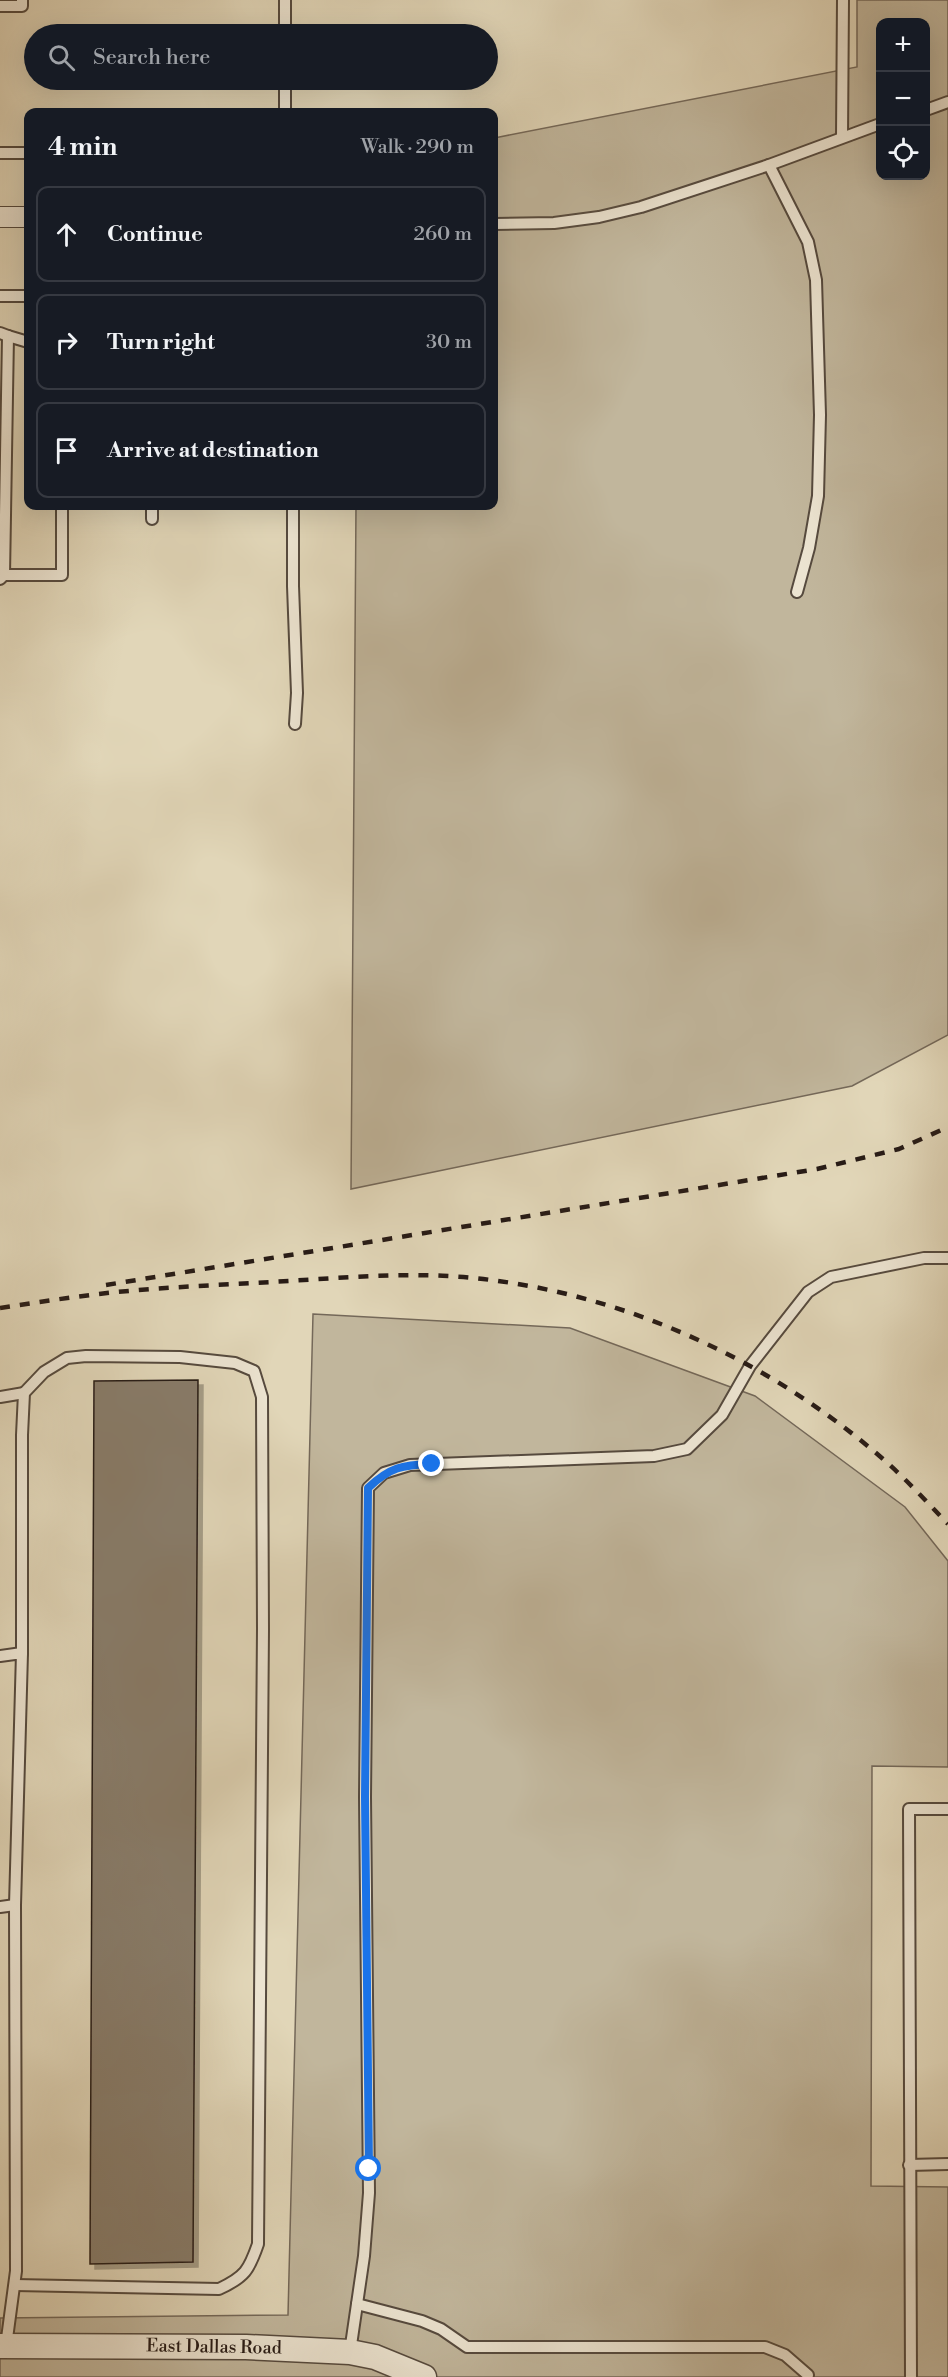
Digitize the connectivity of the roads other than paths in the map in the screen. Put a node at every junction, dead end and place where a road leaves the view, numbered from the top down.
1 (22, 0) edge
2 (285, 0) edge
3 (843, 0) edge
4 (0, 6) edge
5 (285, 24) edge
6 (285, 90) edge
7 (948, 102) edge
8 (285, 108) edge
9 (930, 109) edge
10 (876, 125) edge
11 (842, 137) junction
12 (0, 153) edge
13 (24, 153) edge
14 (770, 165) junction
15 (0, 216) edge
16 (24, 217) edge
17 (498, 224) edge
18 (0, 296) edge
19 (24, 296) edge
20 (4, 334) edge
21 (24, 341) edge
22 (62, 510) edge
23 (152, 510) edge
24 (293, 510) edge
25 (152, 519) dead end
26 (2, 577) edge
27 (797, 592) dead end
28 (295, 724) dead end
29 (948, 1258) edge
30 (24, 1393) junction
31 (0, 1397) edge
32 (22, 1653) junction
33 (0, 1656) edge
34 (948, 1809) edge
35 (15, 1905) junction
36 (0, 1907) edge
37 (909, 2164) junction
38 (948, 2164) edge
39 (15, 2285) junction
40 (357, 2304) junction
41 (3, 2346) edge
42 (350, 2352) junction
43 (808, 2375) dead end
44 (424, 2377) edge
45 (911, 2377) edge

1 - 4 lane
2 - 5 lane
3 - 11 lane
6 - 8 lane
7 - 9 lane
10 - 11 lane
11 - 14 lane
12 - 13 lane
14 - 17 lane
14 - 27 lane
15 - 16 street
18 - 19 lane
20 - 21 lane
20 - 26 lane
22 - 26 lane
23 - 25 lane
24 - 28 lane
29 - 40 lane
30 - 31 lane
30 - 32 lane
30 - 39 lane
32 - 33 lane
32 - 35 lane
34 - 37 lane
35 - 36 lane
35 - 39 lane
37 - 38 lane
37 - 45 lane
39 - 41 lane
40 - 42 lane
40 - 43 lane
41 - 42 street, East Dallas Road
42 - 44 street, East Dallas Road

